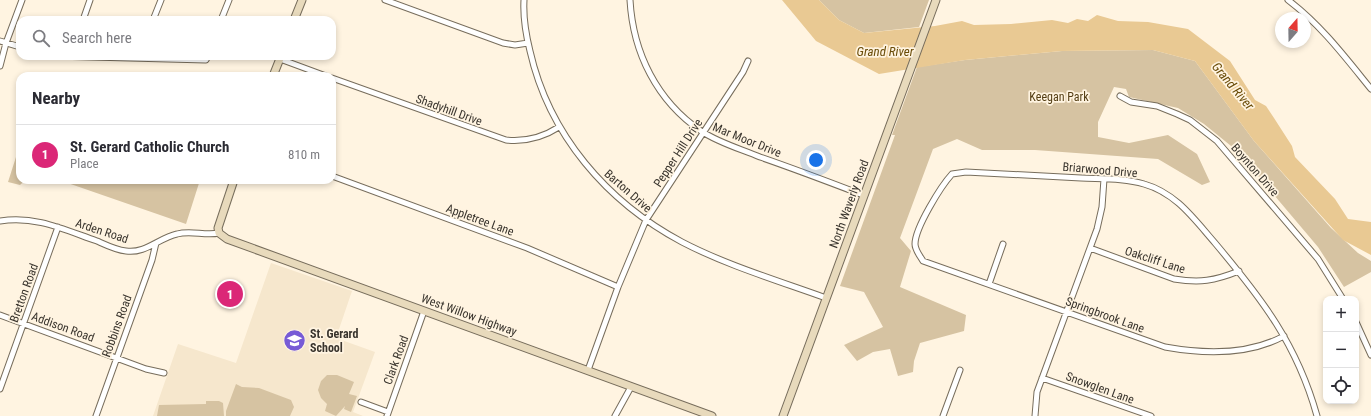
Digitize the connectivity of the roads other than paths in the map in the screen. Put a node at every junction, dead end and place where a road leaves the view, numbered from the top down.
1 (22, 0) edge
2 (90, 0) edge
3 (161, 0) edge
4 (229, 0) edge
5 (302, 0) edge
6 (385, 0) edge
7 (524, 0) edge
8 (630, 0) edge
9 (936, 0) edge
10 (1288, 0) edge
11 (16, 16) edge
12 (16, 16) edge
13 (84, 16) edge
14 (155, 16) edge
15 (223, 16) edge
16 (296, 16) edge
17 (0, 41) edge
18 (6, 43) junction
19 (528, 43) junction
20 (16, 46) edge
21 (279, 60) edge
22 (287, 60) edge
23 (748, 61) dead end
24 (0, 66) edge
25 (274, 72) edge
26 (316, 72) edge
27 (336, 79) edge
28 (1371, 89) edge
29 (1120, 96) dead end
30 (559, 127) junction
31 (703, 132) junction
32 (336, 177) edge
33 (1104, 179) junction
34 (233, 184) edge
35 (863, 195) junction
36 (646, 220) junction
37 (0, 221) edge
38 (58, 227) junction
39 (219, 233) junction
40 (156, 243) junction
41 (1003, 244) dead end
42 (1090, 248) junction
43 (923, 261) joint
44 (1238, 271) junction
45 (989, 284) junction
46 (618, 287) junction
47 (1342, 296) edge
48 (826, 298) junction
49 (424, 311) junction
50 (1066, 312) junction
51 (0, 315) edge
52 (23, 324) junction
53 (1359, 329) edge
54 (1284, 336) junction
55 (1371, 355) edge
56 (117, 357) junction
57 (588, 370) junction
58 (960, 370) dead end
59 (164, 373) dead end
60 (1042, 378) junction
61 (631, 387) junction
62 (0, 389) edge
63 (361, 402) dead end
64 (388, 414) edge
65 (96, 416) edge
66 (615, 416) edge
67 (712, 416) edge
68 (783, 416) edge
69 (943, 416) edge
70 (1036, 416) edge
71 (1151, 416) edge
72 (1317, 416) edge

1 - 12 street
2 - 13 street
3 - 14 street
4 - 15 street
5 - 16 street
6 - 19 street
7 - 19 street, Barton Drive
8 - 31 street, Mar Moor Drive
9 - 35 street, North Waverly Road
10 - 28 street
11 - 18 street
17 - 18 street
18 - 20 street
18 - 24 street
19 - 30 street, Barton Drive
21 - 25 street
22 - 26 street
23 - 31 street, Pepper Hill Drive
27 - 30 street, Shadyhill Drive
29 - 47 street, Boynton Drive
30 - 36 street, Barton Drive
31 - 35 street, Mar Moor Drive
31 - 36 street, Pepper Hill Drive
32 - 46 street, Appletree Lane
33 - 42 street
33 - 43 street, Briarwood Drive
33 - 44 street, Briarwood Drive
34 - 39 street
35 - 48 street, North Waverly Road
36 - 46 street, Pepper Hill Drive
36 - 48 street, Barton Drive
37 - 38 street, Arden Road
38 - 40 street, Arden Road
38 - 52 street, Bretton Road
39 - 40 street, Arden Road
39 - 49 street, West Willow Highway
40 - 56 street, Robbins Road
41 - 45 street
42 - 44 street, Oakcliff Lane
42 - 50 street
43 - 45 street, Springbrook Lane
44 - 54 street, Briarwood Drive
45 - 50 street, Springbrook Lane
46 - 57 street, Pepper Hill Drive
48 - 68 street, North Waverly Road
49 - 57 street, West Willow Highway
49 - 64 street, Clark Road
50 - 54 street, Springbrook Lane
50 - 60 street
51 - 52 street, Addison Road
52 - 56 street, Addison Road
52 - 62 street, Bretton Road
53 - 55 street
54 - 72 street, Briarwood Drive
56 - 59 street, Addison Road
56 - 65 street, Robbins Road
57 - 61 street, West Willow Highway
58 - 69 street
60 - 70 street
60 - 71 street, Snowglen Lane
61 - 66 street
61 - 67 street, West Willow Highway
63 - 64 street

